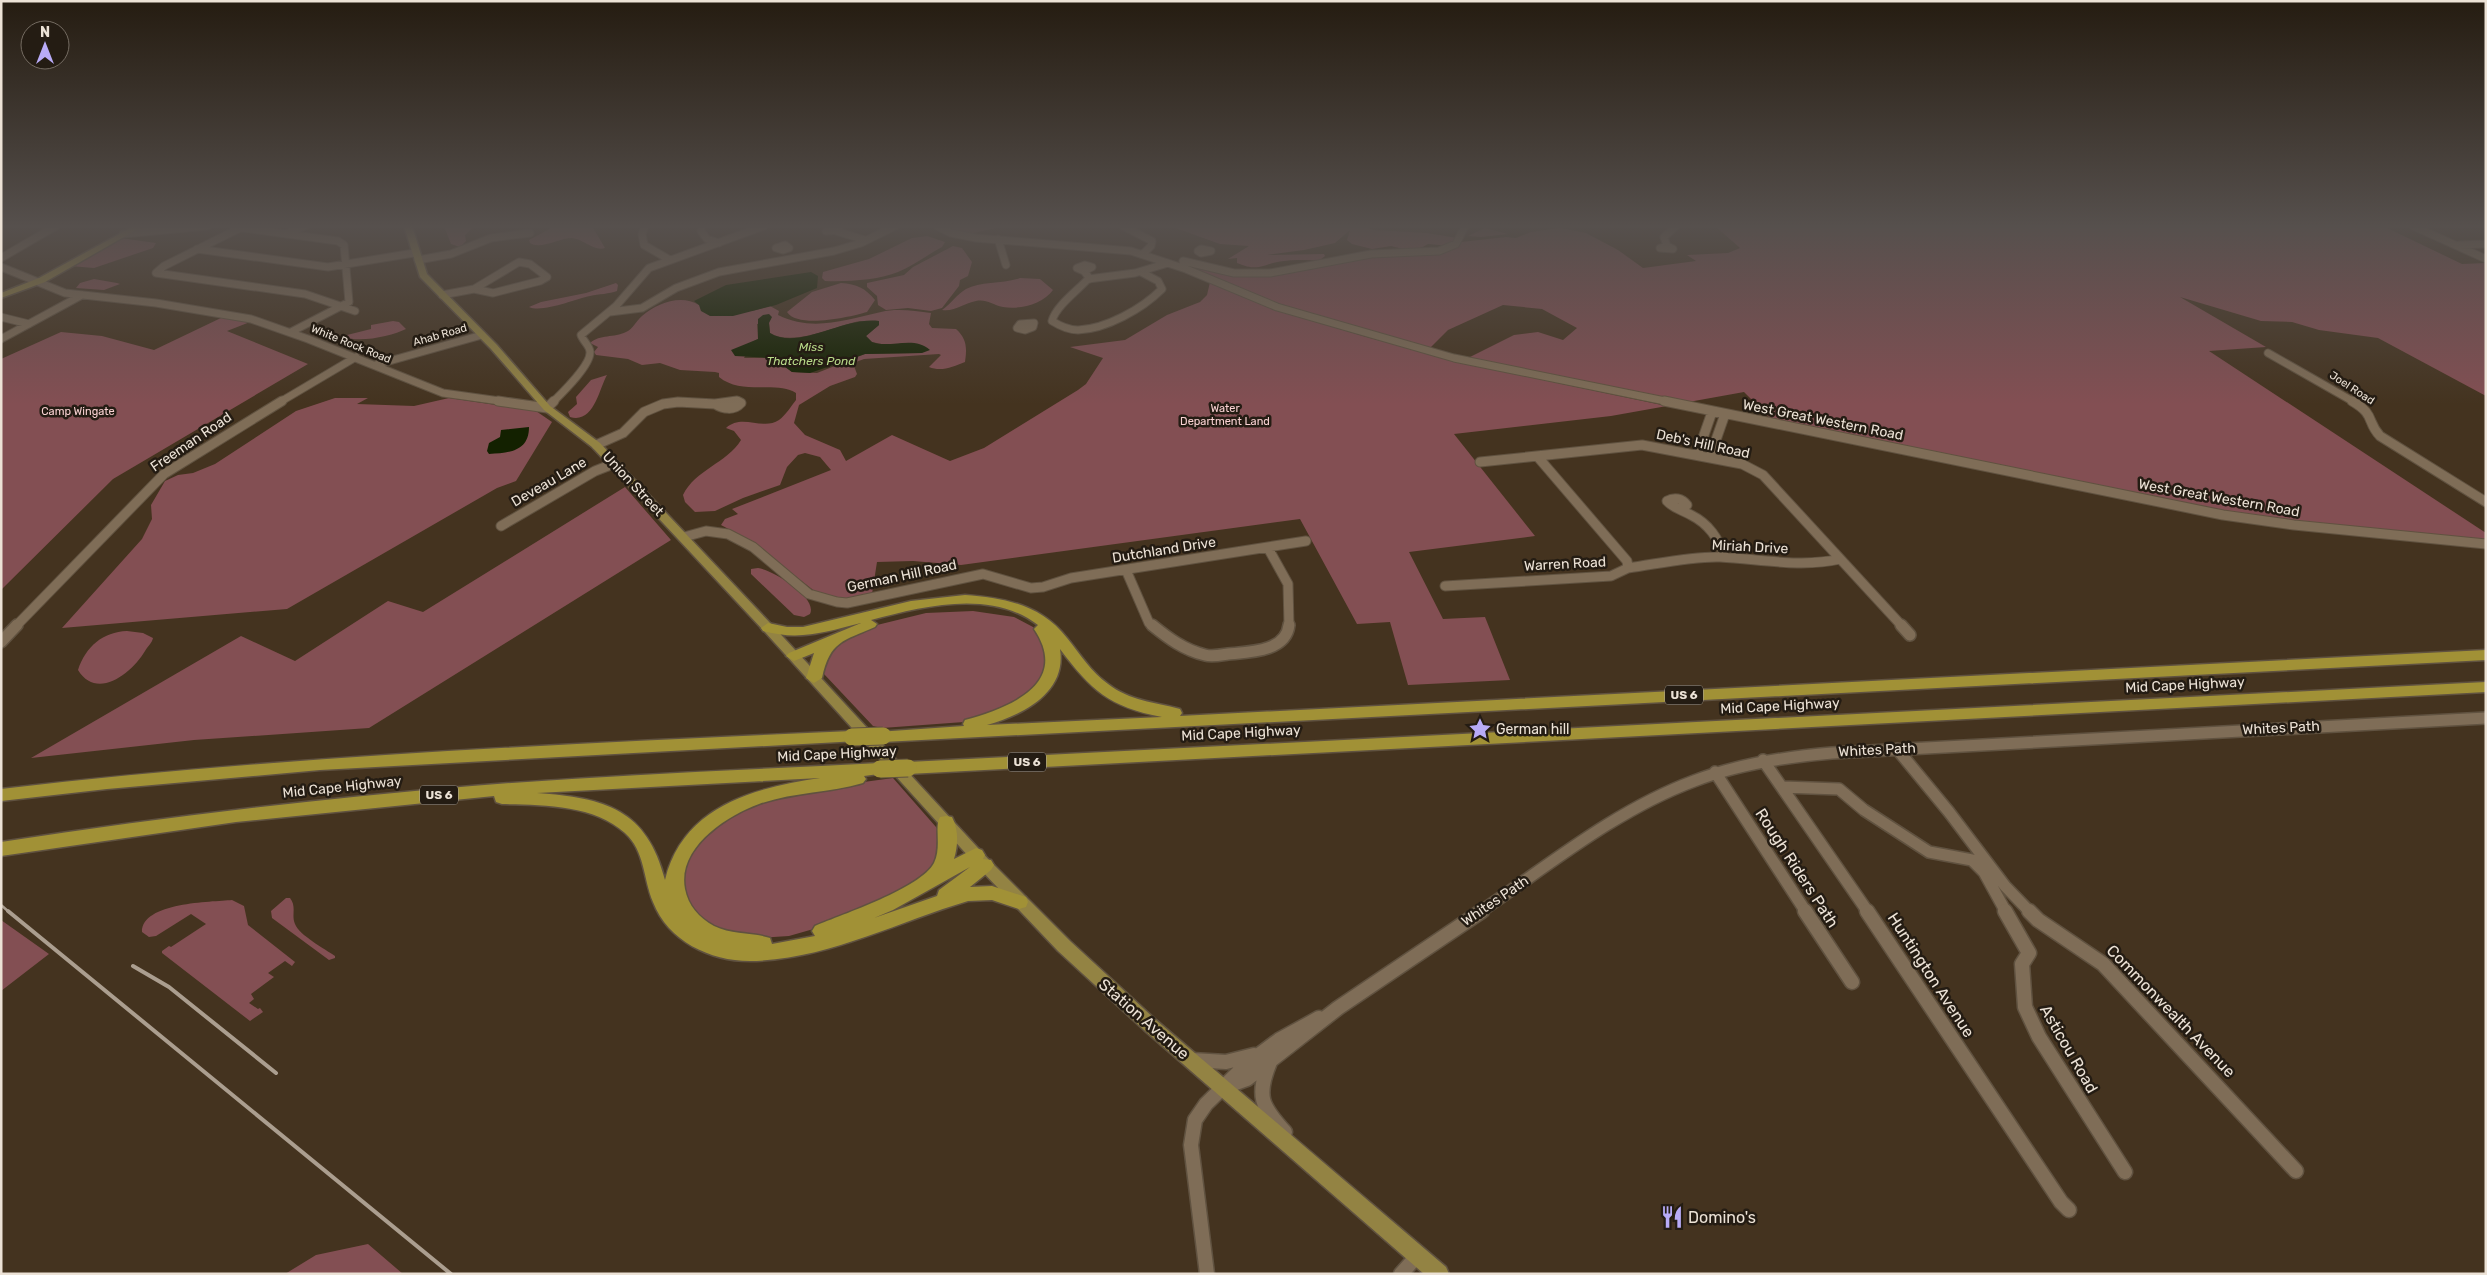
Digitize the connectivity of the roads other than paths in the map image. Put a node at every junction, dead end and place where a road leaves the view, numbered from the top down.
1 (28, 286) edge
2 (46, 286) edge
3 (245, 286) edge
4 (348, 286) edge
5 (433, 286) edge
6 (478, 286) edge
7 (524, 286) edge
8 (633, 286) edge
9 (683, 286) edge
10 (1081, 286) edge
11 (1160, 286) edge
12 (1224, 286) edge
13 (474, 288) junction
14 (82, 295) junction
15 (442, 295) junction
16 (1, 296) edge
17 (344, 306) junction
18 (355, 311) dead end
19 (610, 312) junction
20 (1, 317) edge
21 (1052, 321) junction
22 (1034, 323) dead end
23 (29, 324) junction
24 (291, 332) junction
25 (482, 335) junction
26 (1, 339) edge
27 (2268, 353) dead end
28 (356, 358) junction
29 (375, 365) junction
30 (715, 404) dead end
31 (547, 408) junction
32 (1712, 412) junction
33 (1725, 414) junction
34 (596, 445) junction
35 (1698, 455) junction
36 (1537, 456) junction
37 (1710, 458) junction
38 (1480, 462) dead end
39 (613, 464) junction
40 (2486, 502) edge
41 (1681, 508) dead end
42 (501, 526) dead end
43 (684, 537) junction
44 (1306, 541) dead end
45 (2486, 544) edge
46 (1268, 548) junction
47 (1725, 556) junction
48 (1840, 559) junction
49 (1628, 568) junction
50 (1126, 570) junction
51 (1445, 586) dead end
52 (1027, 588) joint
53 (768, 628) junction
54 (836, 631) junction
55 (1910, 635) dead end
56 (1, 642) edge
57 (791, 653) junction
58 (2486, 655) edge
59 (814, 678) junction
60 (2486, 687) edge
61 (1230, 717) junction
62 (2486, 718) edge
63 (877, 738) junction
64 (1897, 749) junction
65 (1763, 760) junction
66 (882, 772) junction
67 (1715, 772) junction
68 (1783, 787) junction
69 (1, 795) edge
70 (418, 797) junction
71 (946, 822) junction
72 (1, 849) edge
73 (980, 860) junction
74 (930, 882) junction
75 (1019, 902) junction
76 (930, 905) junction
77 (1852, 982) dead end
78 (1265, 1057) junction
79 (1191, 1059) junction
80 (1225, 1087) junction
81 (1318, 1168) junction
82 (2296, 1171) dead end
83 (2125, 1172) dead end
84 (2068, 1210) dead end
85 (1418, 1255) junction
86 (1207, 1274) edge
87 (1401, 1274) edge
88 (1439, 1274) edge

1 - 16 main road
2 - 14 street, White Rock Road
3 - 17 street
4 - 17 street
5 - 15 main road, Union Street
6 - 13 street
7 - 13 street
8 - 19 street
9 - 19 street
10 - 21 street
11 - 21 street
12 - 32 street, West Great Western Road
13 - 15 street
14 - 23 street
14 - 24 street, White Rock Road
15 - 25 main road, Union Street
17 - 18 street
17 - 24 street
19 - 31 street
20 - 23 street
21 - 22 street
23 - 26 street
24 - 28 street, White Rock Road
25 - 29 street, Ahab Road
25 - 31 main road, Union Street
27 - 40 street, Joel Road
28 - 29 street, White Rock Road
28 - 56 street, Freeman Road
29 - 31 street, White Rock Road
30 - 34 street
31 - 34 main road, Union Street
32 - 33 street, West Great Western Road
32 - 35 street
33 - 37 street
33 - 45 street, West Great Western Road
34 - 39 main road, Union Street
35 - 36 street, Deb's Hill Road
35 - 37 street, Deb's Hill Road
36 - 38 street, Deb's Hill Road
36 - 49 street, Warren Road
37 - 48 street, Deb's Hill Road
39 - 42 street, Deveau Lane
39 - 43 main road, Union Street
41 - 47 street
43 - 52 street, German Hill Road
43 - 53 main road, Union Street
44 - 46 street, Dutchland Drive
46 - 50 street, Dutchland Drive
46 - 50 street
47 - 48 street, Miriah Drive
47 - 49 street, Miriah Drive
48 - 55 street, Deb's Hill Road
49 - 51 street, Warren Road
50 - 52 street, Dutchland Drive
53 - 54 highway
53 - 57 main road, Union Street
54 - 57 highway
54 - 59 highway
54 - 61 highway
54 - 63 highway
57 - 59 main road, Union Street
58 - 61 highway, Mid Cape Highway / US 6
59 - 63 main road, Union Street
60 - 66 highway, Mid Cape Highway / US 6
61 - 63 highway, Mid Cape Highway / US 6
62 - 64 street, Whites Path
63 - 69 highway, Mid Cape Highway / US 6, bridge
63 - 71 main road, Station Avenue
64 - 65 street, Whites Path
64 - 82 street, Commonwealth Avenue
65 - 67 street, Whites Path
65 - 68 street, Huntington Avenue
66 - 70 highway, Mid Cape Highway / US 6
66 - 74 highway
67 - 77 street, Rough Riders Path
67 - 78 street, Whites Path
68 - 83 street, Asticou Road
68 - 84 street, Huntington Avenue
70 - 72 highway, Mid Cape Highway / US 6
70 - 76 highway
71 - 73 main road, Station Avenue
71 - 74 highway
73 - 74 highway
73 - 75 main road, Station Avenue
73 - 76 highway
75 - 76 highway
75 - 79 main road, Station Avenue
78 - 79 street
78 - 80 street, Whites Path
78 - 81 street
79 - 80 main road, Station Avenue
80 - 81 main road, Station Avenue
80 - 86 street, Whites Path
81 - 85 main road, Station Avenue
85 - 87 street
85 - 88 main road, Station Avenue

